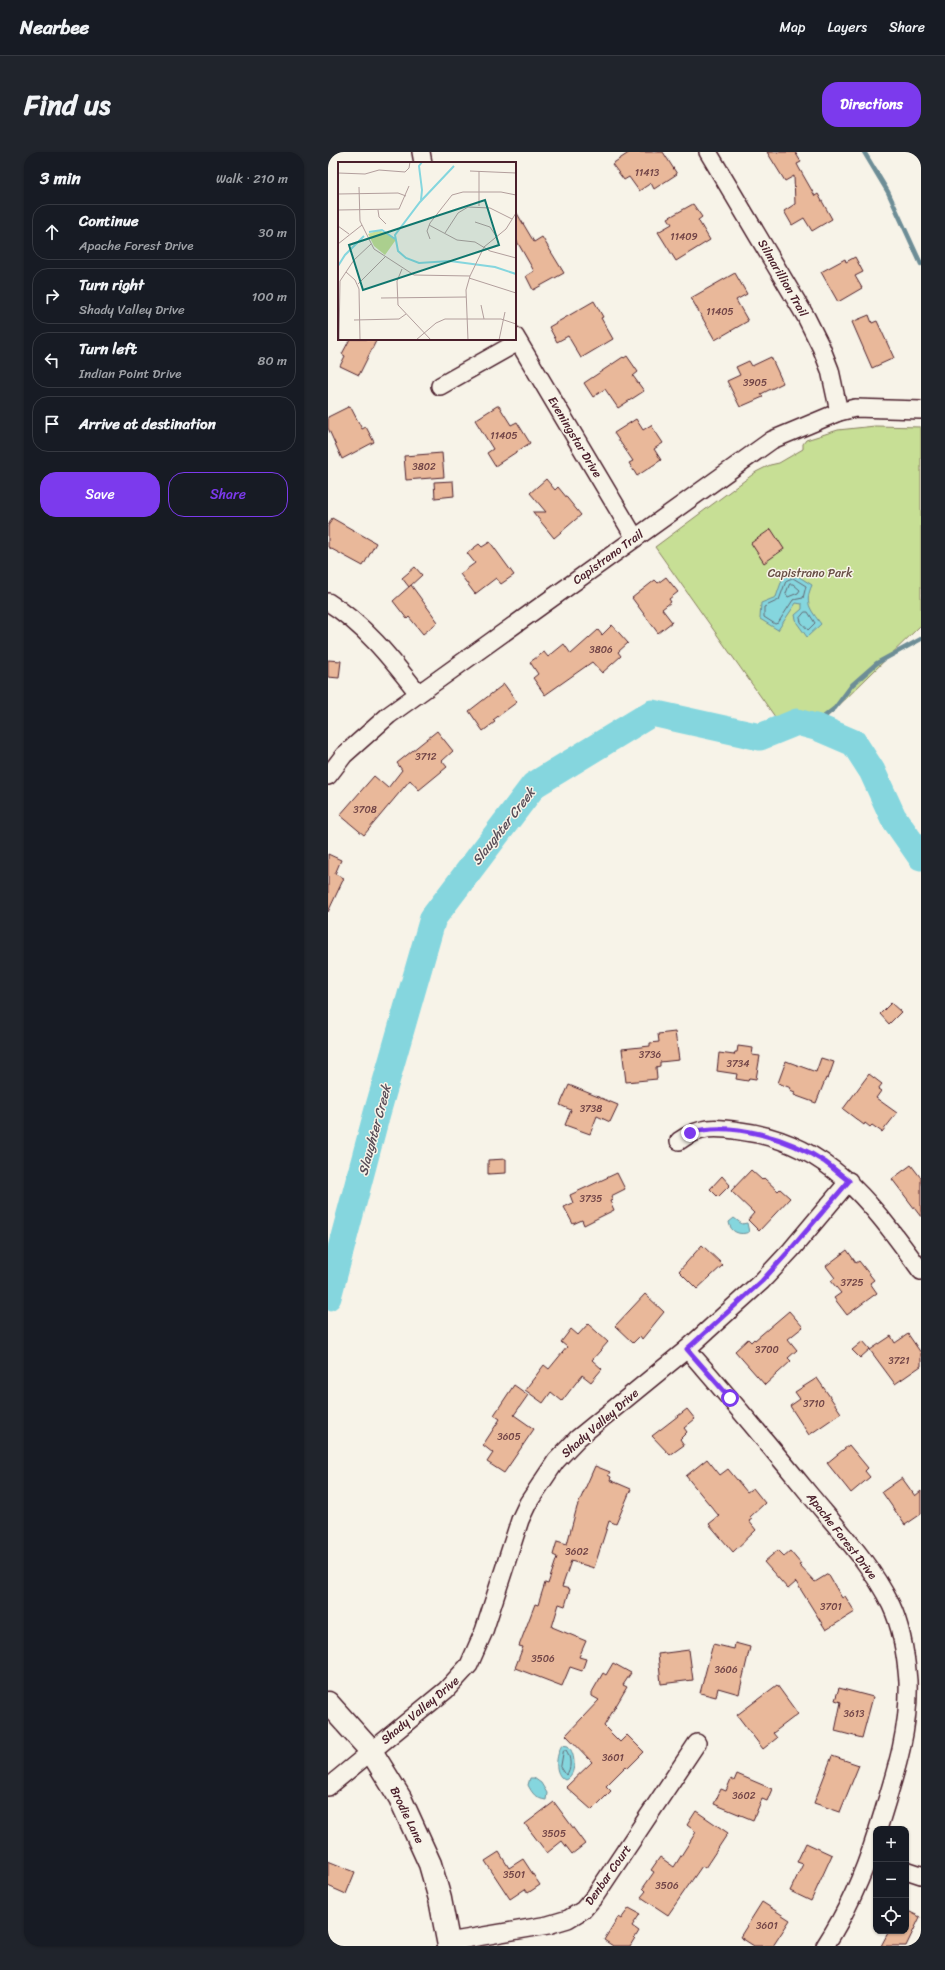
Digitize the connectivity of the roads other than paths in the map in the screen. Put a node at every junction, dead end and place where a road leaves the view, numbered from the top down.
1 (421, 152) edge
2 (708, 152) edge
3 (423, 162) edge
4 (517, 339) edge
5 (515, 340) edge
6 (440, 386) dead end
7 (921, 410) edge
8 (839, 412) junction
9 (636, 538) junction
10 (328, 602) edge
11 (418, 693) junction
12 (328, 776) edge
13 (679, 1141) dead end
14 (849, 1181) junction
15 (921, 1271) edge
16 (687, 1349) junction
17 (328, 1704) edge
18 (697, 1743) dead end
19 (371, 1751) junction
20 (328, 1787) edge
21 (879, 1826) edge
22 (872, 1859) edge
23 (909, 1871) edge
24 (921, 1874) edge
25 (449, 1944) edge
26 (825, 1946) edge

1 - 3 street
2 - 8 street, Silmarillion Trail
4 - 9 street, Eveningstar Drive
5 - 6 street
7 - 8 street, Capistrano Trail
8 - 9 street, Capistrano Trail
9 - 11 street, Capistrano Trail
10 - 11 street
11 - 12 street, Capistrano Trail
13 - 14 street
14 - 15 street
14 - 16 street, Shady Valley Drive
16 - 19 street, Shady Valley Drive
16 - 21 street, Apache Forest Drive
17 - 19 main road, Brodie Lane
18 - 25 street, Denbar Court
19 - 20 street, Shady Valley Drive
19 - 25 main road, Brodie Lane
22 - 26 street
23 - 24 street

